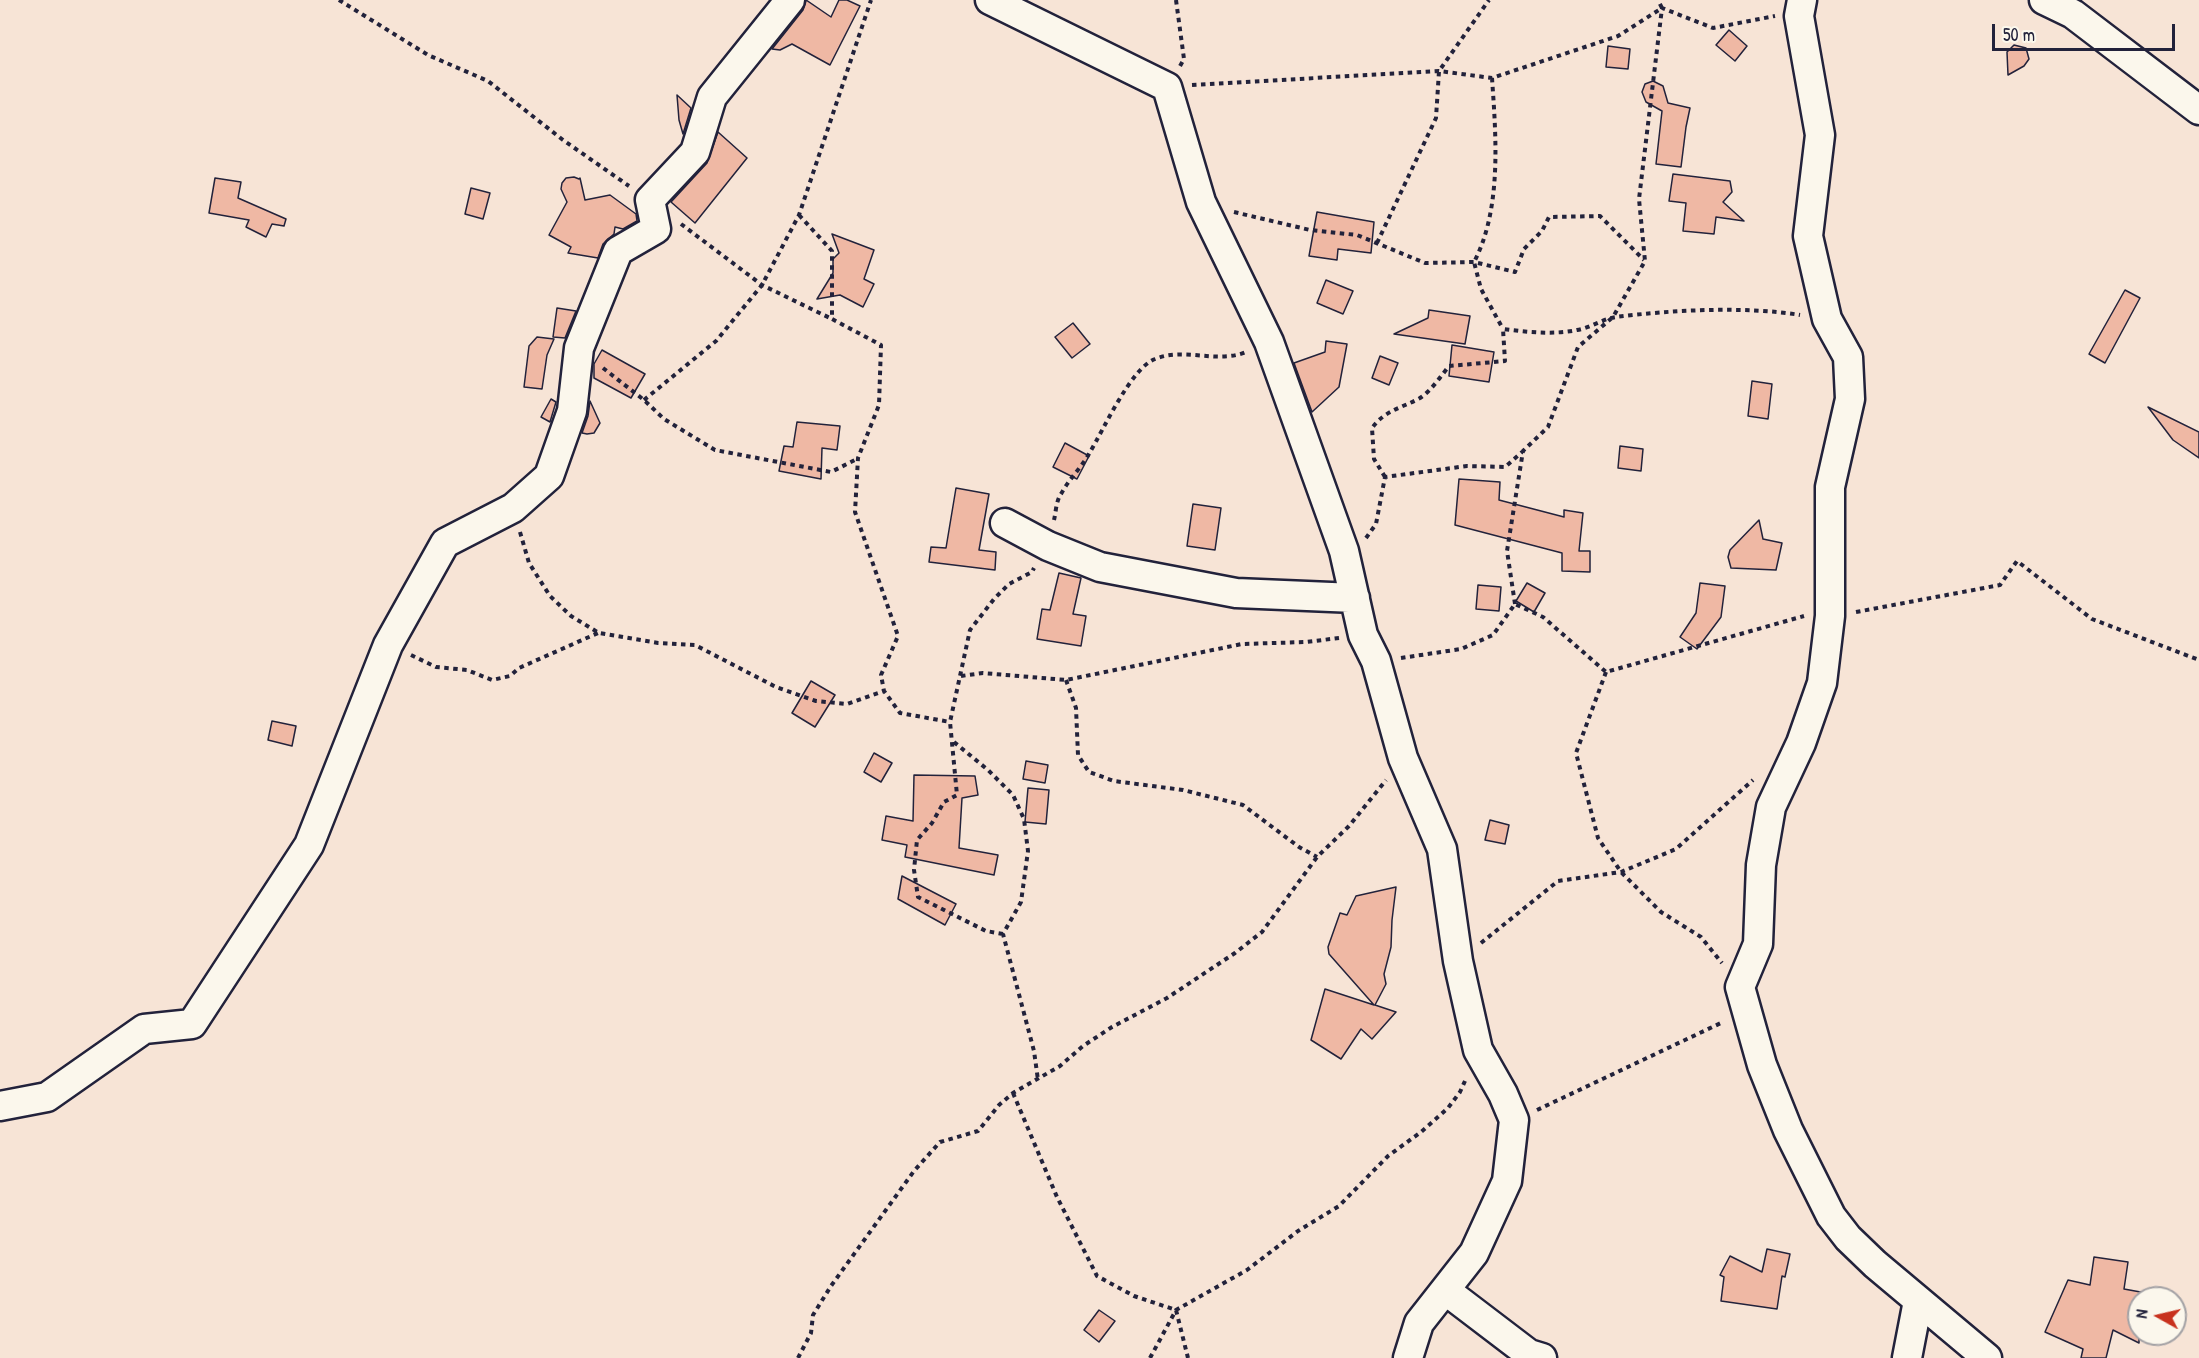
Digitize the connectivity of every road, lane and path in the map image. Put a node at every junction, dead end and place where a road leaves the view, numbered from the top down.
1 (339, 0) edge
2 (790, 0) edge
3 (871, 0) edge
4 (990, 0) edge
5 (1176, 0) edge
6 (1489, 0) edge
7 (1658, 0) edge
8 (2044, 0) edge
9 (1662, 8) junction
10 (1801, 8) edge
11 (1439, 71) junction
12 (1492, 78) junction
13 (1167, 87) junction
14 (2199, 110) edge
15 (650, 200) junction
16 (1201, 202) junction
17 (799, 215) junction
18 (1377, 243) junction
19 (1645, 261) junction
20 (1474, 262) junction
21 (762, 285) junction
22 (1613, 317) junction
23 (832, 319) junction
24 (1827, 319) junction
25 (1503, 329) junction
26 (1269, 342) junction
27 (579, 348) junction
28 (644, 400) junction
29 (1523, 451) junction
30 (858, 458) junction
31 (1385, 477) junction
32 (513, 508) junction
33 (1005, 523) dead end
34 (1048, 546) junction
35 (1344, 551) junction
36 (1355, 598) junction
37 (1515, 604) junction
38 (1830, 616) junction
39 (599, 633) junction
40 (1363, 634) junction
41 (388, 645) junction
42 (2199, 660) edge
43 (1376, 661) junction
44 (1606, 672) junction
45 (961, 676) junction
46 (1066, 681) junction
47 (884, 691) junction
48 (950, 722) junction
49 (954, 741) junction
50 (1403, 758) junction
51 (1761, 773) dead end
52 (1317, 857) junction
53 (1621, 872) junction
54 (1003, 934) junction
55 (1458, 961) junction
56 (1740, 987) junction
57 (1478, 1050) junction
58 (1038, 1080) junction
59 (1013, 1093) junction
60 (0, 1106) edge
61 (1514, 1120) junction
62 (1445, 1290) junction
63 (1918, 1301) junction
64 (1176, 1310) junction
65 (798, 1358) edge
66 (1150, 1358) edge
67 (1188, 1358) edge
68 (1408, 1358) edge
69 (1542, 1358) edge
70 (1907, 1358) edge
71 (1987, 1358) edge

1 - 15 path
2 - 15 street
3 - 17 path
4 - 13 street
5 - 13 path
6 - 11 path
7 - 9 path
8 - 14 street
9 - 10 path
9 - 12 path
9 - 19 path
10 - 24 street
11 - 12 path
11 - 13 path
11 - 18 path
12 - 20 path
13 - 16 street
15 - 21 path
15 - 27 street
16 - 18 path
16 - 26 street
17 - 21 path
17 - 23 path
18 - 20 path
19 - 20 path
19 - 22 path
20 - 25 path
21 - 23 path
21 - 28 path
22 - 24 path
22 - 25 path
22 - 29 path
23 - 30 path
24 - 38 street
25 - 31 path
26 - 34 path
26 - 35 street
27 - 28 path
27 - 32 street
28 - 30 path
29 - 31 path
29 - 37 path
30 - 47 path
31 - 35 path
32 - 39 path
32 - 41 street
33 - 34 street
34 - 36 street
34 - 45 path
35 - 36 street
36 - 40 street
37 - 43 path
37 - 44 path
38 - 42 path
38 - 44 path
38 - 56 street
39 - 41 path
39 - 47 path
40 - 43 street
40 - 46 path
41 - 60 street
43 - 50 street
44 - 53 path
45 - 46 path
45 - 48 path
46 - 52 path
47 - 48 path
48 - 49 path
49 - 54 path
49 - 54 path
50 - 52 path
50 - 55 street
51 - 53 path
52 - 58 path
53 - 55 path
53 - 56 path
54 - 58 path
55 - 57 street
56 - 61 path
56 - 63 street
57 - 61 street
57 - 64 path
58 - 59 path
59 - 64 path
59 - 65 path
61 - 62 street
62 - 68 street
62 - 69 street
63 - 70 street
63 - 71 street
64 - 66 path
64 - 67 path

